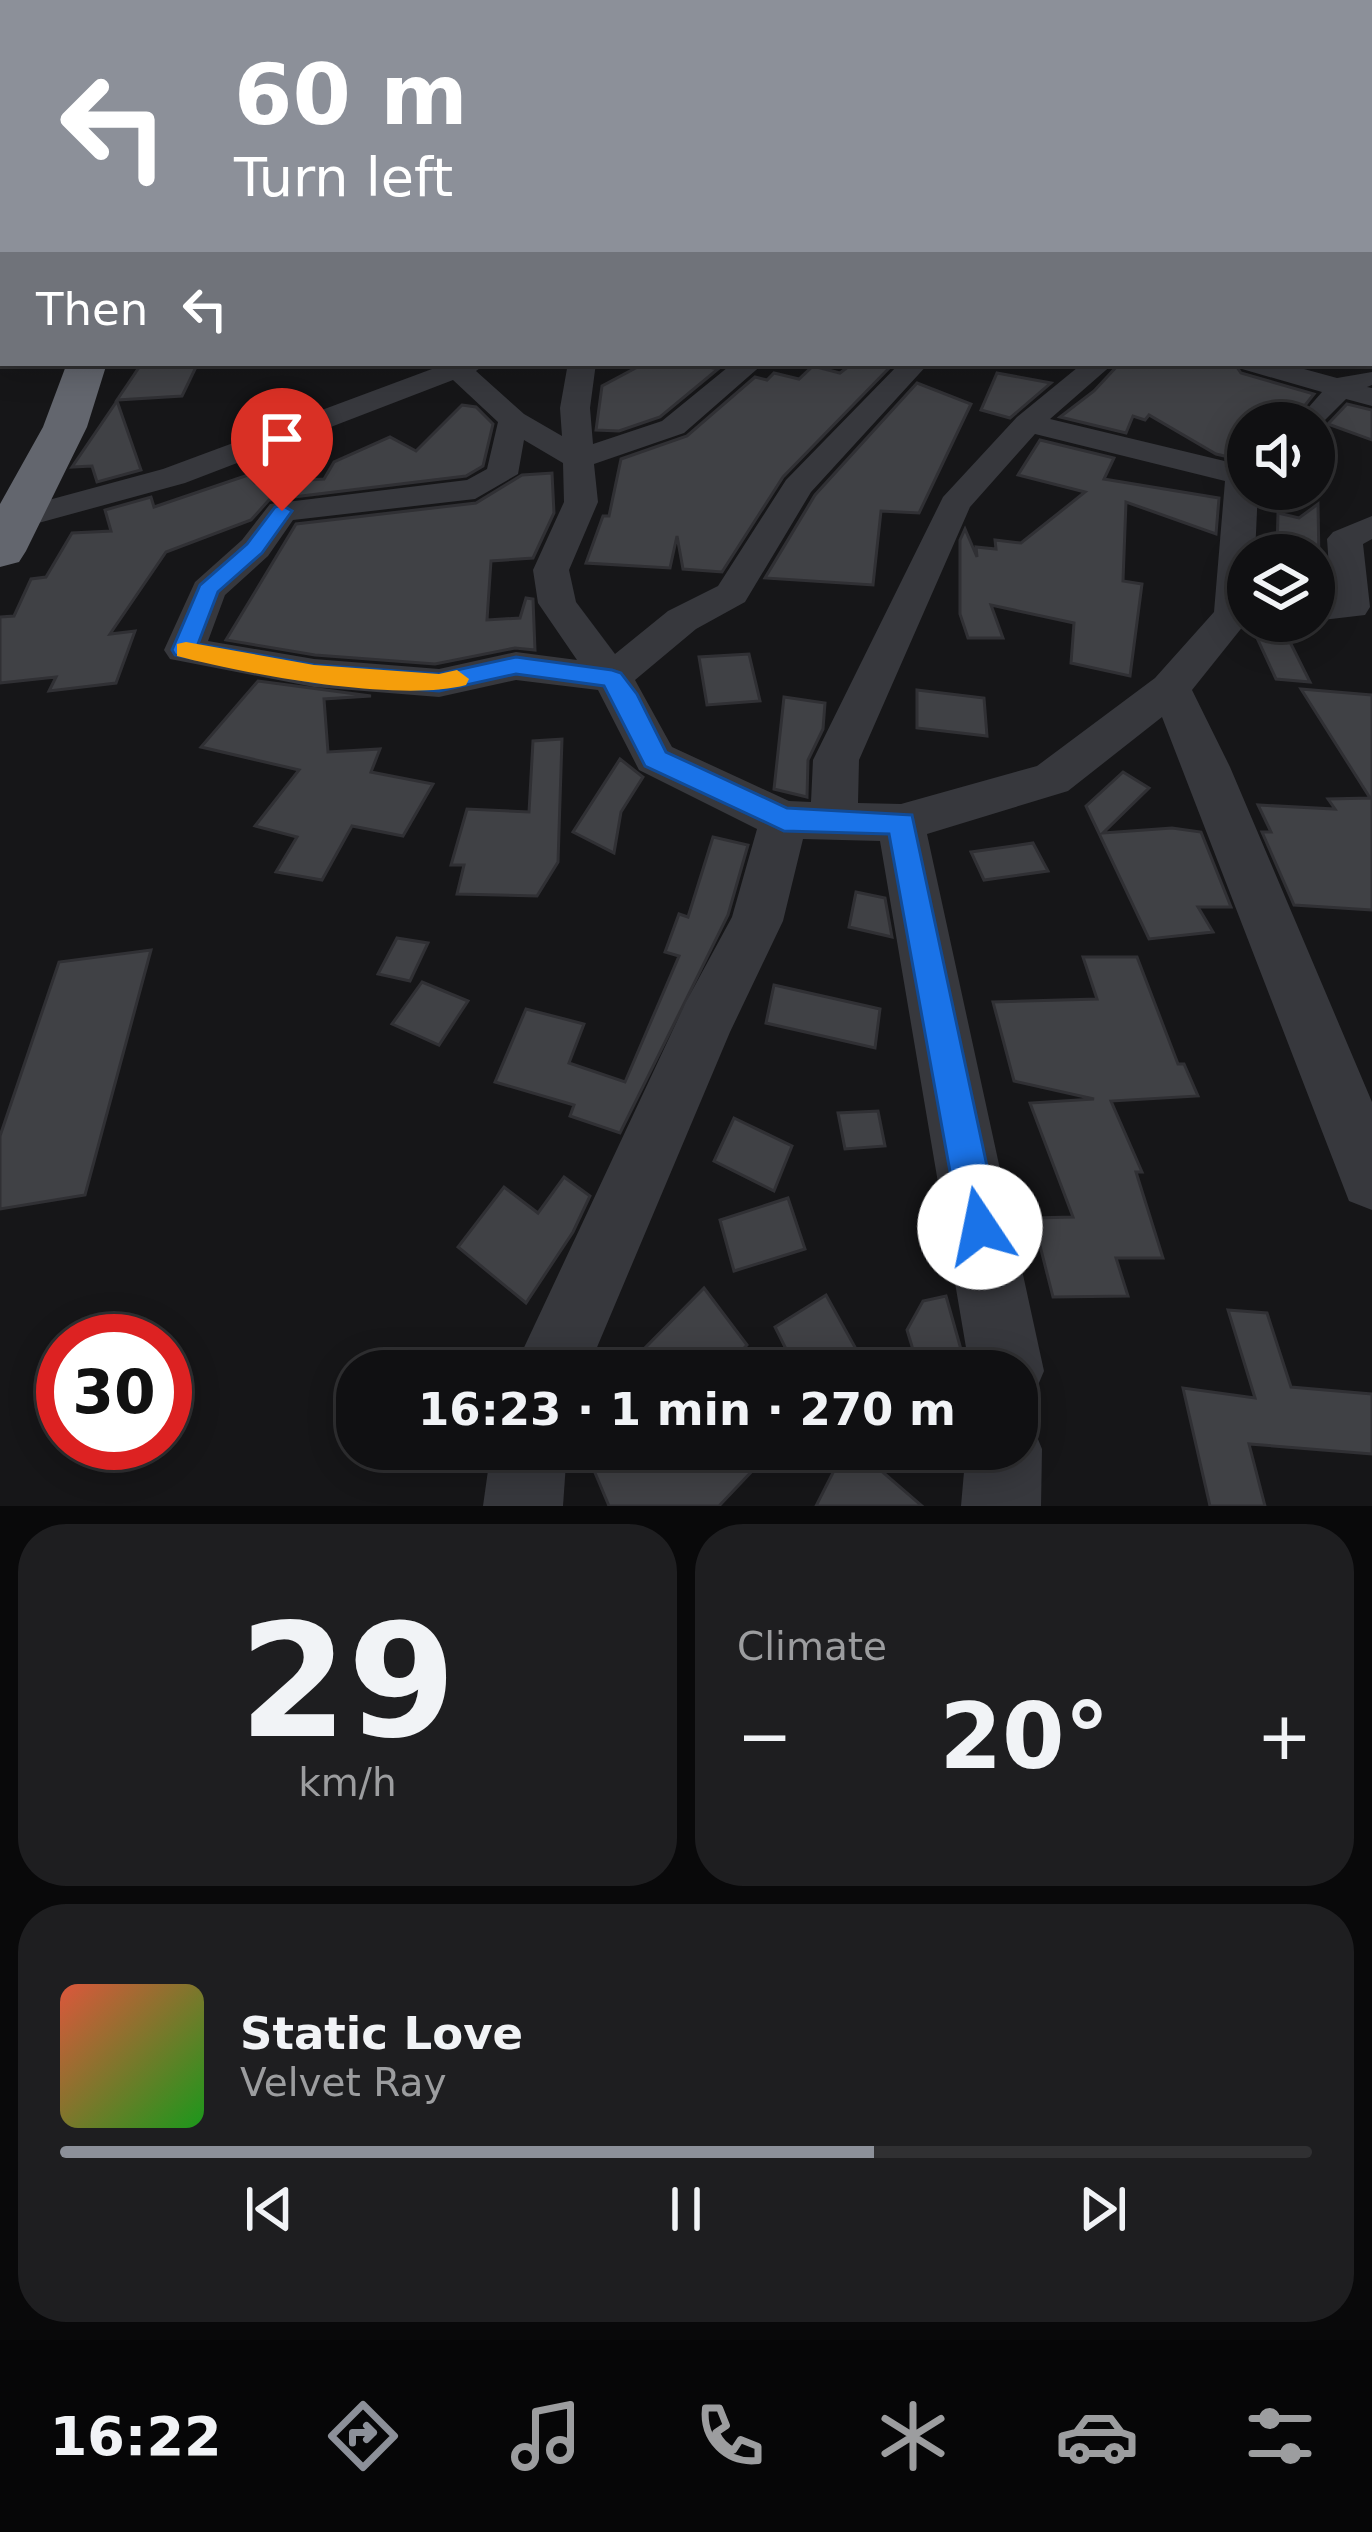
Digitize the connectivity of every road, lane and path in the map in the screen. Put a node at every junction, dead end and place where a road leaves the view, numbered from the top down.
1 (86, 366) edge
2 (458, 366) edge
3 (462, 366) edge
4 (581, 366) edge
5 (746, 366) edge
6 (912, 366) edge
7 (1096, 366) edge
8 (1264, 366) edge
9 (1372, 374) edge
10 (1342, 386) junction
11 (1372, 397) edge
12 (1328, 402) edge
13 (513, 419) junction
14 (1028, 423) junction
15 (578, 459) junction
16 (1227, 469) edge
17 (1372, 526) edge
18 (10, 535) edge
19 (1346, 615) edge
20 (1227, 628) edge
21 (612, 679) junction
22 (1170, 688) junction
23 (809, 820) junction
24 (901, 823) junction
25 (1372, 1178) edge
26 (559, 1350) edge
27 (1003, 1350) edge
28 (527, 1470) edge
29 (1003, 1470) edge
30 (523, 1506) edge
31 (1001, 1506) edge

1 - 18 highway
2 - 18 street
3 - 13 street
4 - 15 street
5 - 15 street
6 - 21 street
7 - 14 street
8 - 10 street
9 - 10 street
10 - 11 street
10 - 12 street
13 - 15 street
13 - 21 street
14 - 16 street
14 - 23 street
15 - 21 street
17 - 19 street
20 - 22 street
21 - 23 street
22 - 24 street
22 - 25 street
23 - 24 street
23 - 26 street
24 - 27 street
28 - 30 street
29 - 31 street

